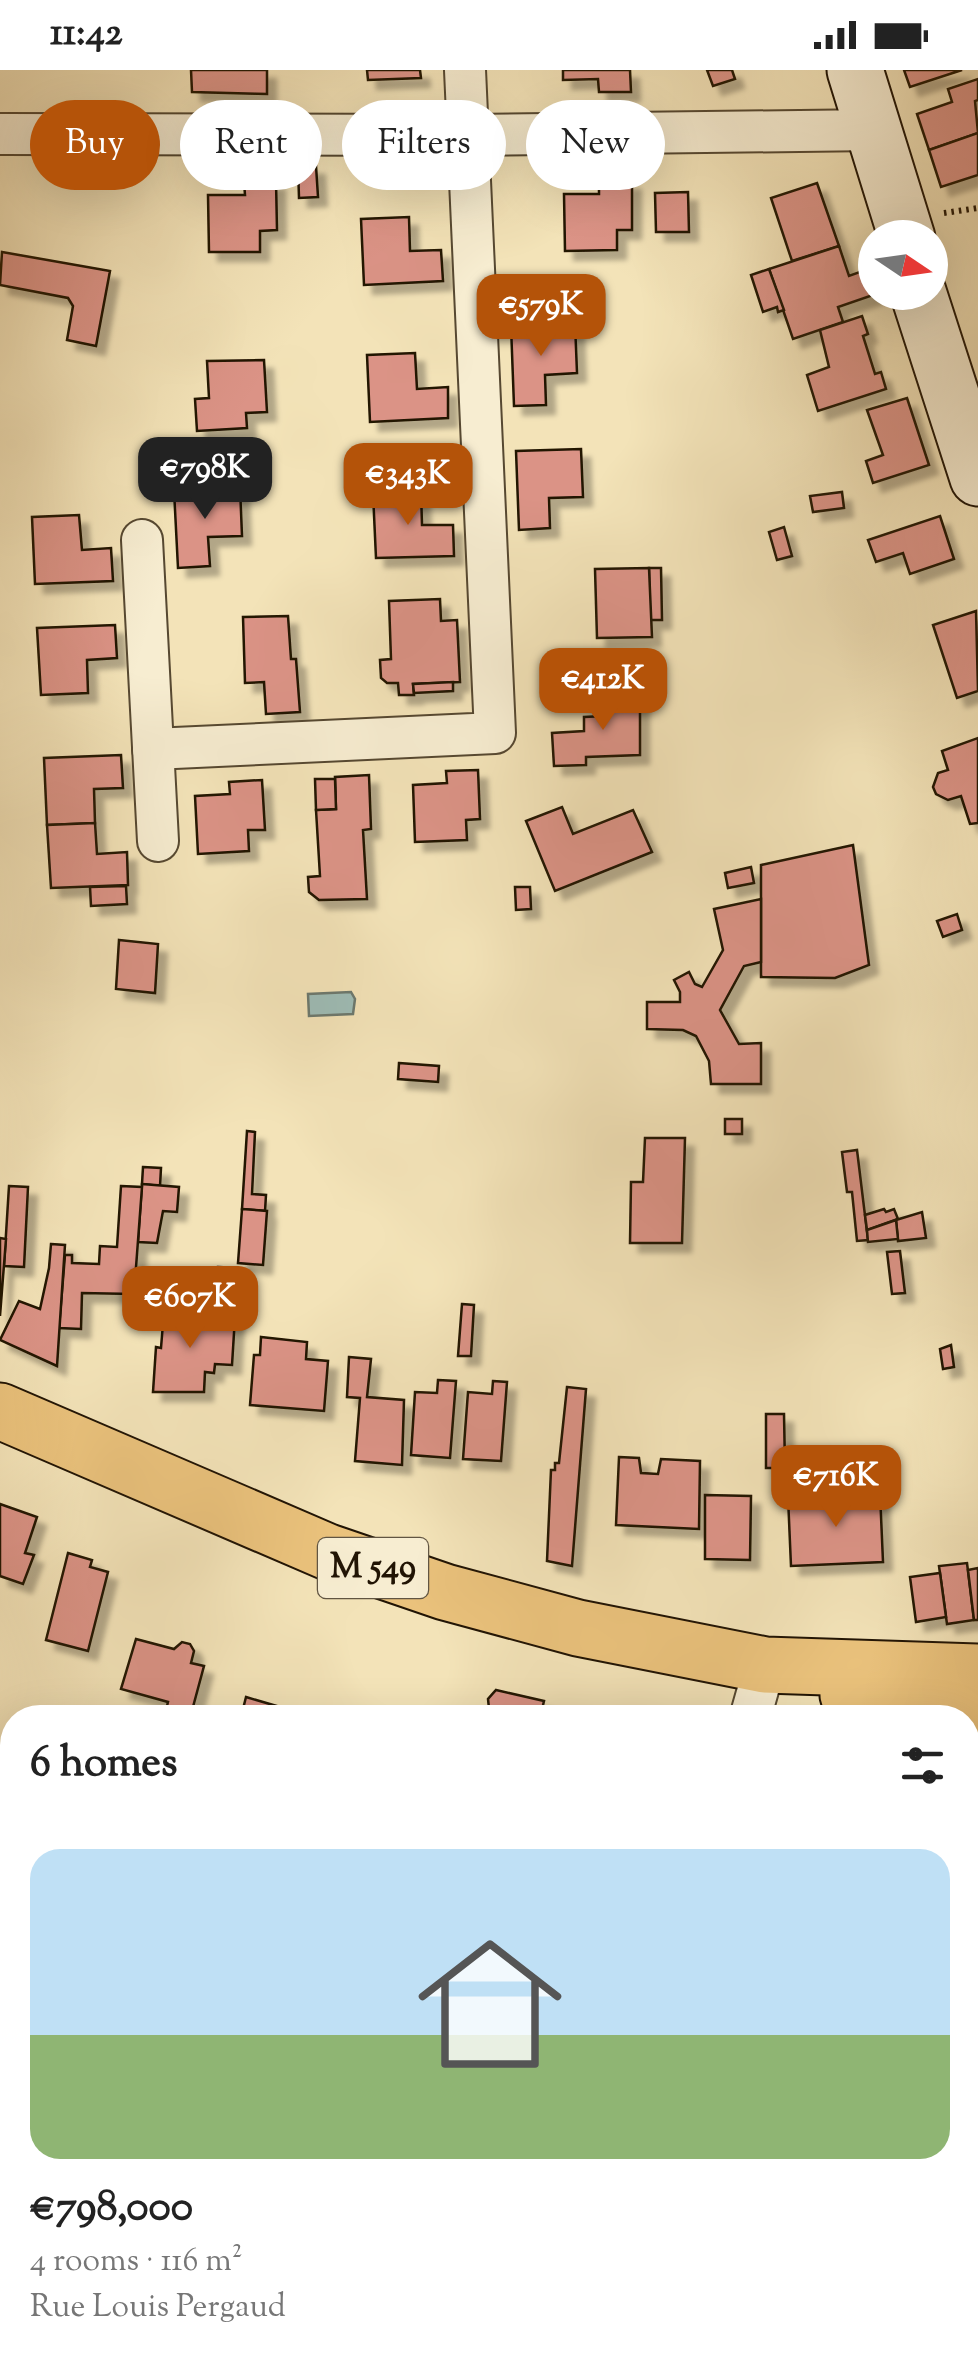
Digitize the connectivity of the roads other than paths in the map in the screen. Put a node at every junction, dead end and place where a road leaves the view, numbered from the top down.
1 (465, 70) edge
2 (855, 70) edge
3 (466, 100) edge
4 (876, 130) junction
5 (0, 134) edge
6 (342, 135) edge
7 (506, 135) edge
8 (469, 190) edge
9 (902, 220) edge
10 (924, 310) edge
11 (978, 478) edge
12 (142, 540) dead end
13 (152, 749) junction
14 (158, 840) dead end
15 (0, 1411) edge
16 (766, 1665) junction
17 (978, 1672) edge
18 (754, 1705) edge
19 (904, 1705) edge

1 - 3 street
2 - 4 street
4 - 7 street
4 - 9 street
5 - 6 street
8 - 13 street
10 - 11 street
12 - 13 street
13 - 14 street
15 - 16 main road, M 549
16 - 17 main road, M 549
16 - 18 street
16 - 19 main road, M 549

